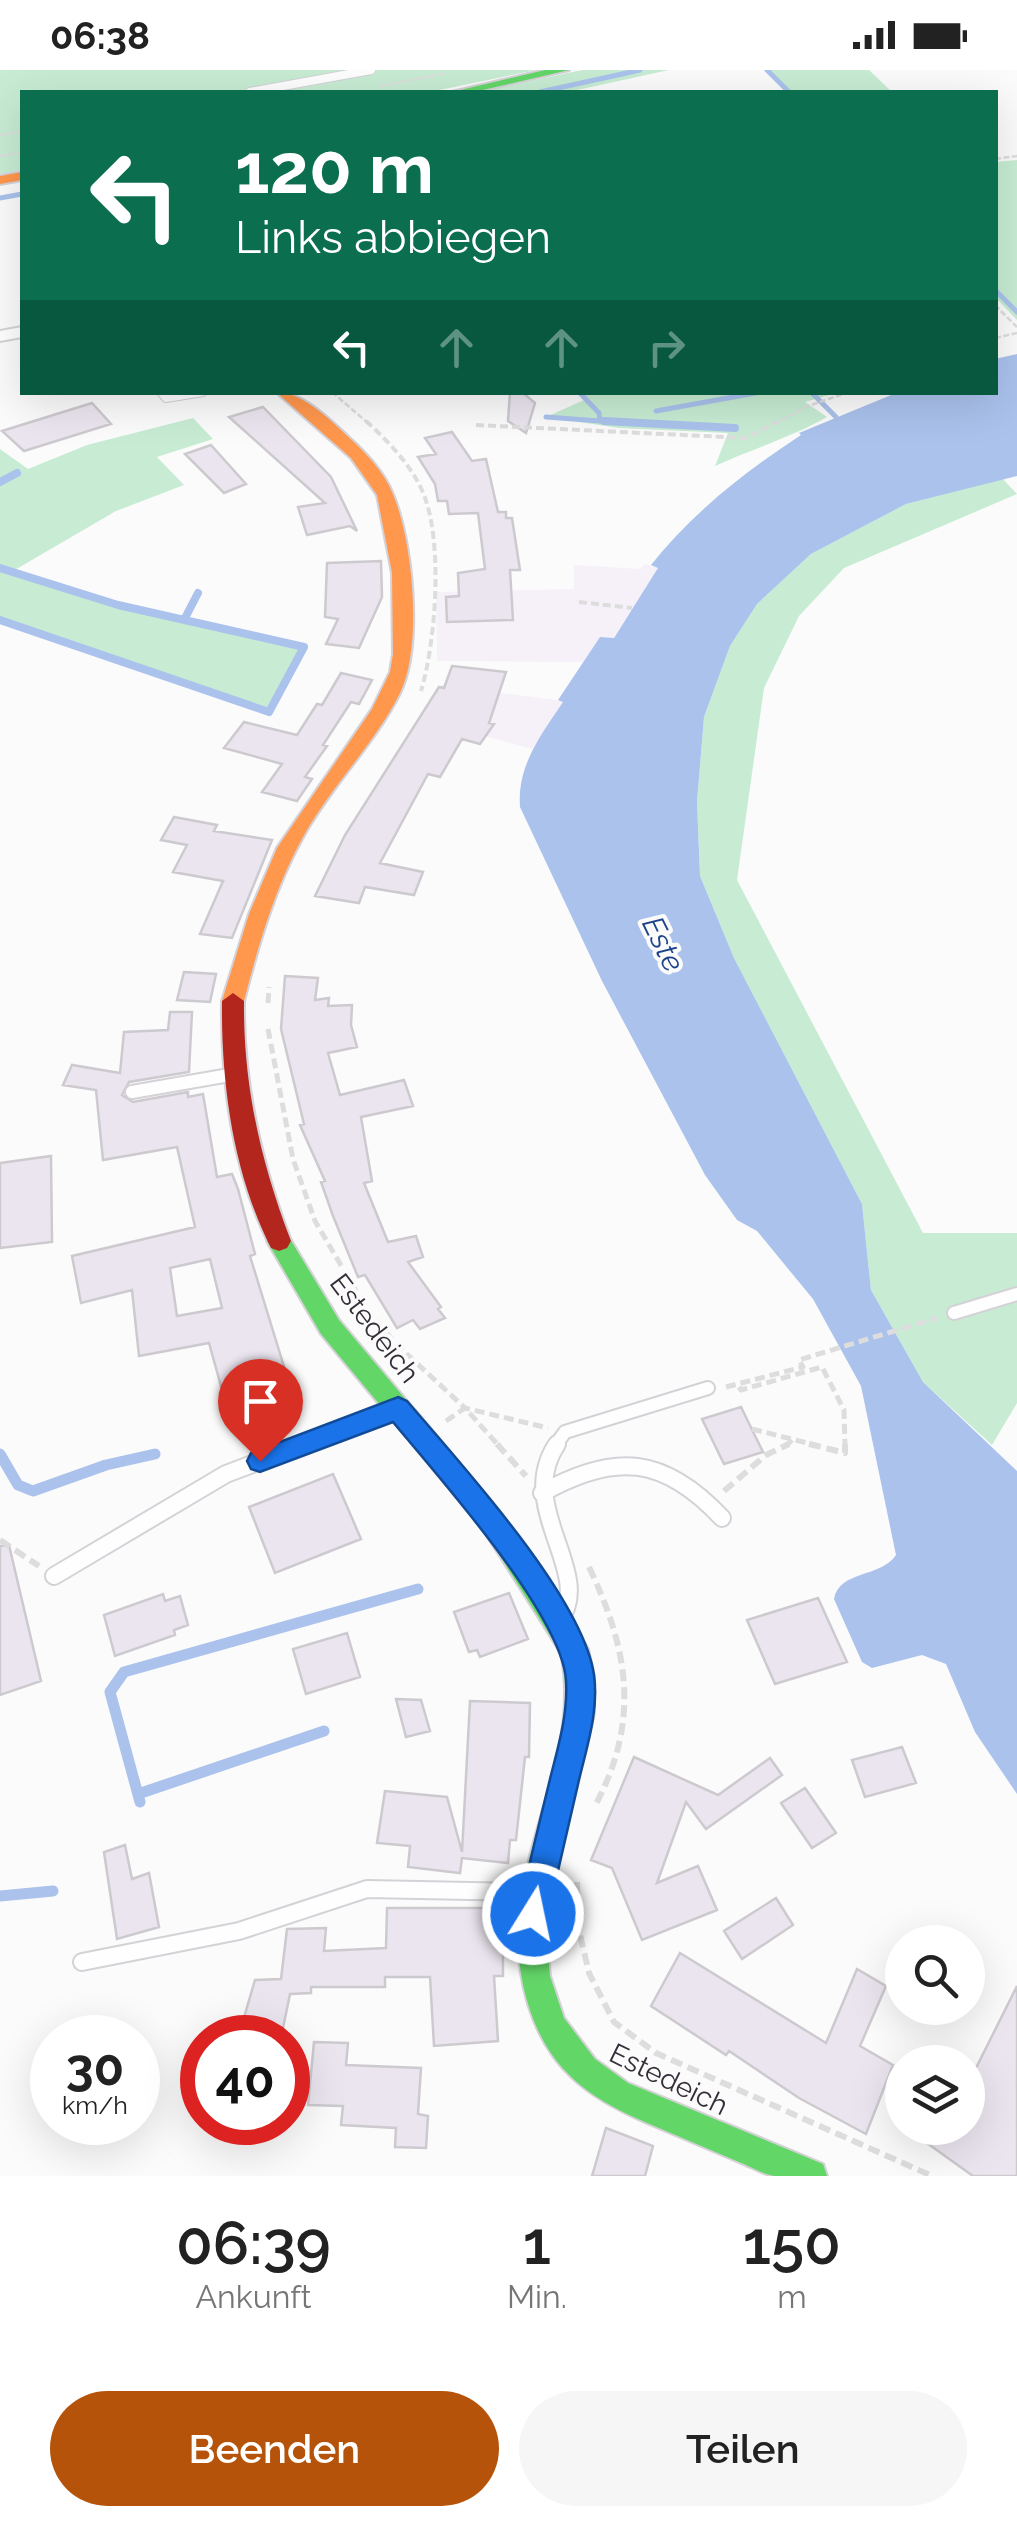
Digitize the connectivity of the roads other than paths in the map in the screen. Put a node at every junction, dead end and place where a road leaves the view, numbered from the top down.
1 (371, 70) edge
2 (563, 70) edge
3 (453, 83) edge
4 (261, 90) edge
5 (164, 395) edge
6 (192, 395) edge
7 (285, 395) edge
8 (237, 1074) junction
9 (132, 1092) dead end
10 (1017, 1294) edge
11 (954, 1313) dead end
12 (708, 1388) road end
13 (398, 1408) junction
14 (542, 1493) junction
15 (722, 1518) dead end
16 (54, 1576) road end
17 (559, 1621) junction
18 (535, 1892) junction
19 (82, 1962) dead end
20 (812, 2176) edge

1 - 4 lane
2 - 3 street
5 - 6 lane
7 - 8 street, Estedeich
8 - 9 lane
8 - 13 street, Estedeich
10 - 11 lane
12 - 14 lane
13 - 16 lane
13 - 17 street, Estedeich
14 - 15 lane
14 - 17 lane
17 - 18 street, Estedeich
18 - 19 lane
18 - 20 street, Estedeich

